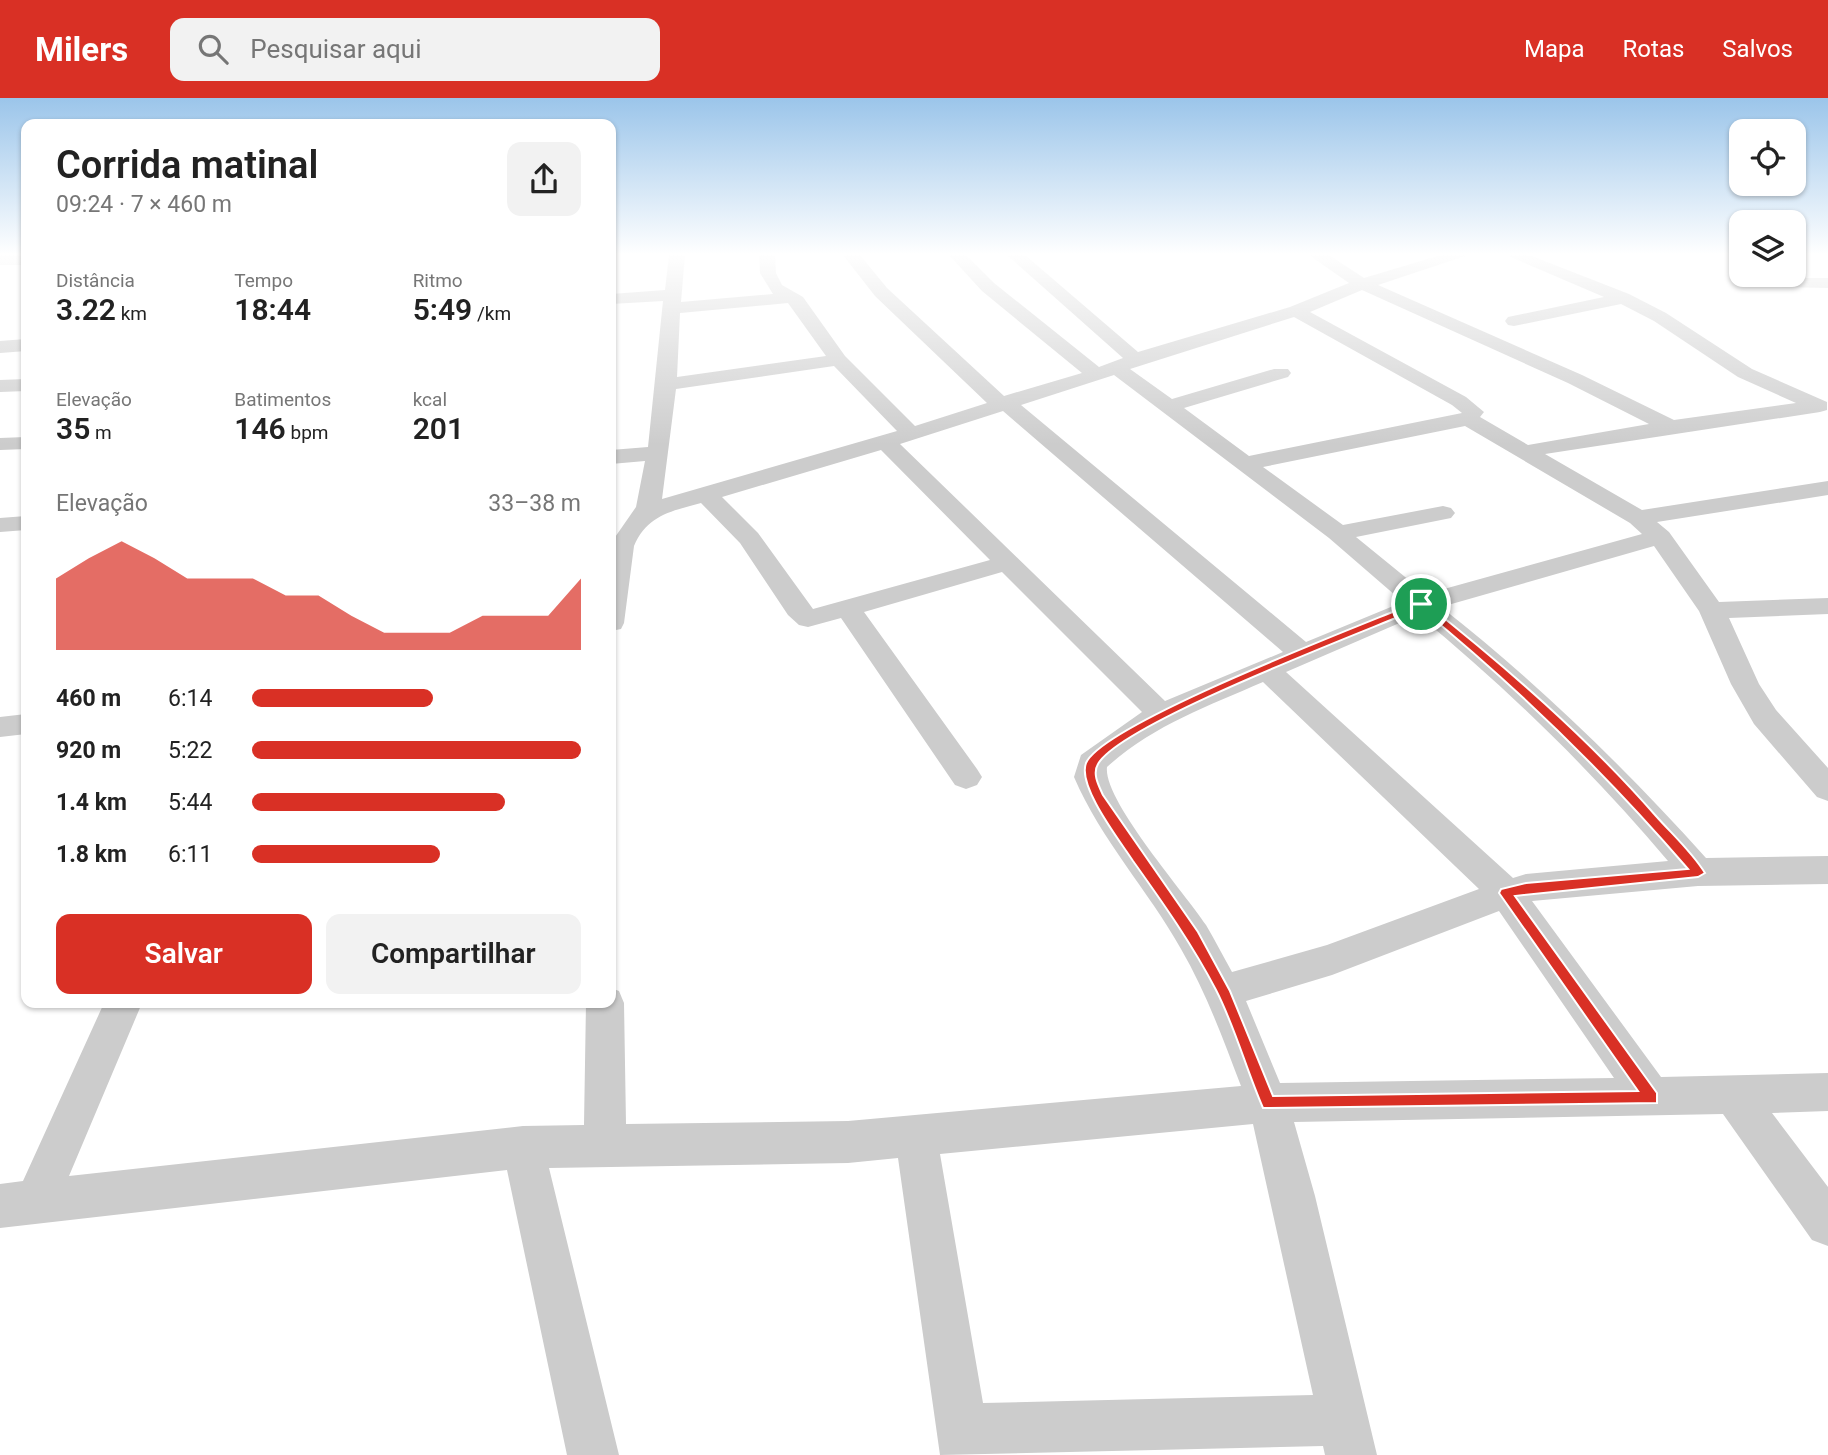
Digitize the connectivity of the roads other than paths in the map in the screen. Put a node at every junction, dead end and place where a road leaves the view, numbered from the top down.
1 (672, 318) edge
2 (809, 318) edge
3 (910, 318) edge
4 (1039, 318) edge
5 (1080, 318) edge
6 (1275, 318) edge
7 (1308, 318) edge
8 (1439, 318) edge
9 (1527, 318) edge
10 (1662, 318) edge
11 (1514, 321) dead end
12 (21, 345) edge
13 (0, 347) edge
14 (838, 360) junction
15 (1116, 367) junction
16 (1281, 373) dead end
17 (669, 384) junction
18 (21, 385) edge
19 (0, 386) edge
20 (1002, 403) junction
21 (1823, 405) edge
22 (1170, 406) junction
23 (1468, 419) junction
24 (1673, 428) junction
25 (910, 433) junction
26 (885, 442) junction
27 (21, 443) edge
28 (0, 444) edge
29 (1528, 451) junction
30 (659, 453) junction
31 (616, 457) edge
32 (1248, 463) junction
33 (1828, 488) edge
34 (706, 494) junction
35 (647, 511) junction
36 (1443, 513) dead end
37 (1638, 518) junction
38 (21, 523) edge
39 (0, 525) edge
40 (1338, 533) junction
41 (618, 535) edge
42 (1660, 537) junction
43 (616, 560) edge
44 (1010, 562) junction
45 (1421, 604) junction
46 (1828, 606) edge
47 (849, 610) junction
48 (1712, 611) junction
49 (1301, 653) junction
50 (1267, 670) junction
51 (1161, 714) junction
52 (21, 725) edge
53 (0, 727) edge
54 (966, 777) dead end
55 (1828, 789) edge
56 (1828, 870) edge
57 (1698, 873) junction
58 (1506, 893) junction
59 (1223, 991) junction
60 (120, 1008) edge
61 (605, 1008) edge
62 (1828, 1092) edge
63 (1734, 1096) junction
64 (1652, 1098) junction
65 (1268, 1103) junction
66 (916, 1138) junction
67 (605, 1144) junction
68 (523, 1147) junction
69 (18, 1204) edge
70 (1828, 1224) edge
71 (1347, 1438) edge
72 (965, 1442) edge
73 (593, 1455) edge

1 - 17 street
2 - 14 street
3 - 20 street
4 - 15 street
5 - 15 street
6 - 15 street
7 - 23 street
8 - 24 street
9 - 11 street
10 - 21 street
12 - 13 street
14 - 17 street
14 - 25 street
15 - 20 street
15 - 22 street
16 - 22 street
17 - 30 street
18 - 19 street
20 - 25 street
20 - 49 street
21 - 24 street
22 - 32 street
23 - 29 street
23 - 32 street
24 - 29 street
25 - 26 street
26 - 34 street
26 - 44 street
27 - 28 street
29 - 37 street
30 - 31 street
30 - 35 street
32 - 40 street
33 - 37 street
34 - 35 street
34 - 47 street
35 - 41 street
36 - 40 street
37 - 42 street
38 - 39 street
40 - 45 street
41 - 43 street
42 - 45 street
42 - 48 street
44 - 47 street
44 - 51 street
45 - 49 street
45 - 57 street
46 - 48 street
47 - 54 street
48 - 55 street
49 - 50 street
50 - 51 street
50 - 58 street
51 - 59 street
52 - 53 street
56 - 57 street
57 - 58 street
58 - 59 street
58 - 64 street
59 - 65 street
60 - 69 street
61 - 67 street
62 - 63 street
63 - 64 street
63 - 70 street
64 - 65 street
65 - 66 street
65 - 71 street
66 - 67 street
66 - 72 street
67 - 68 street
68 - 69 street
68 - 73 street
71 - 72 street

